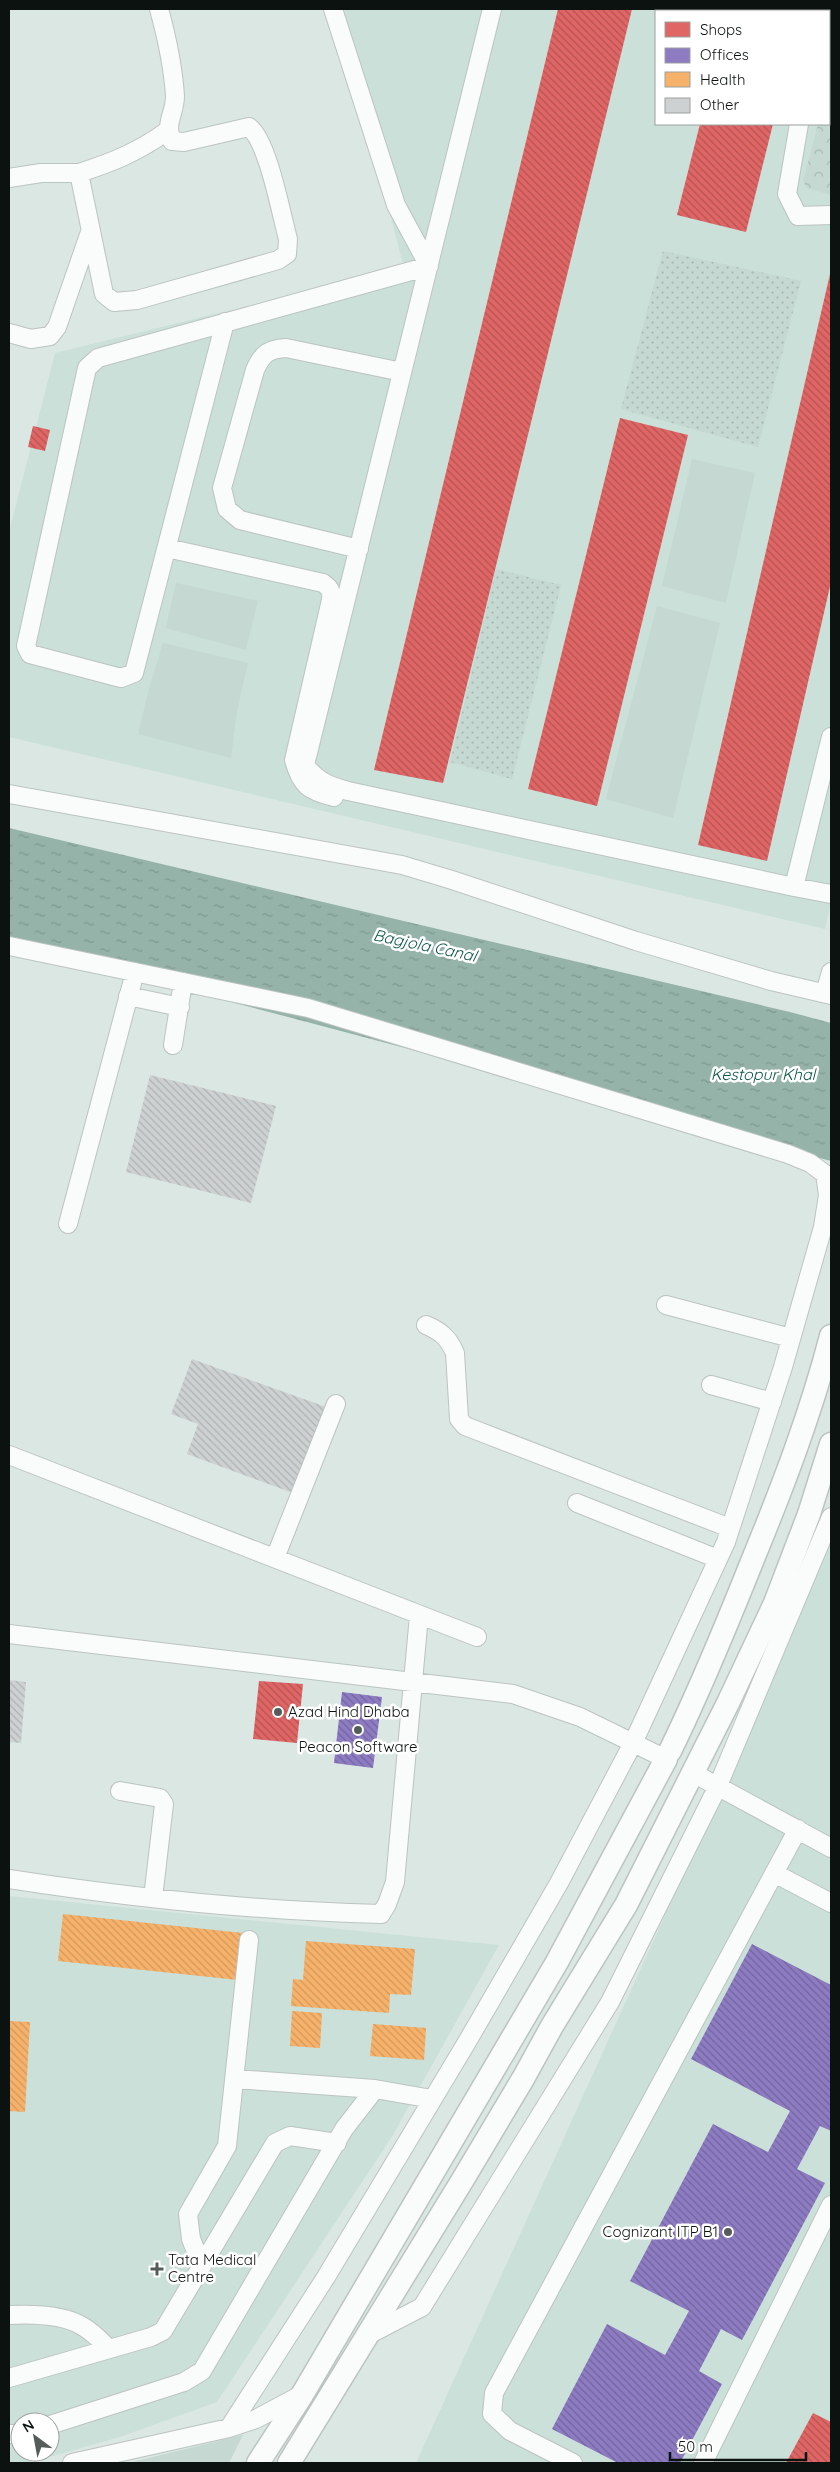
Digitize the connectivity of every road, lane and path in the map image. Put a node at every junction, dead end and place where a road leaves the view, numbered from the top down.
1 (159, 9) edge
2 (333, 9) edge
3 (492, 9) edge
4 (799, 125) edge
5 (167, 131) junction
6 (79, 173) junction
7 (9, 178) edge
8 (831, 215) edge
9 (90, 231) junction
10 (429, 266) junction
11 (225, 322) junction
12 (9, 333) edge
13 (402, 372) junction
14 (167, 548) junction
15 (359, 548) junction
16 (831, 737) edge
17 (9, 794) edge
18 (355, 801) dead end
19 (794, 887) junction
20 (831, 894) edge
21 (9, 946) edge
22 (135, 972) junction
23 (831, 972) edge
24 (184, 982) junction
25 (828, 994) edge
26 (128, 996) junction
27 (180, 1007) junction
28 (173, 1045) dead end
29 (828, 1175) edge
30 (68, 1224) dead end
31 (666, 1305) dead end
32 (426, 1325) dead end
33 (831, 1336) edge
34 (791, 1338) junction
35 (711, 1386) dead end
36 (772, 1402) junction
37 (336, 1404) dead end
38 (831, 1444) edge
39 (9, 1455) edge
40 (577, 1503) dead end
41 (831, 1517) edge
42 (730, 1528) junction
43 (275, 1558) junction
44 (718, 1559) junction
45 (419, 1615) junction
46 (9, 1634) edge
47 (477, 1637) dead end
48 (413, 1681) junction
49 (633, 1743) junction
50 (668, 1755) junction
51 (696, 1767) junction
52 (717, 1788) junction
53 (120, 1791) dead end
54 (798, 1829) junction
55 (831, 1848) edge
56 (774, 1873) junction
57 (9, 1880) edge
58 (153, 1898) junction
59 (831, 1903) edge
60 (249, 1940) dead end
61 (235, 2079) junction
62 (375, 2089) junction
63 (432, 2098) junction
64 (337, 2143) junction
65 (831, 2204) edge
66 (202, 2266) junction
67 (9, 2315) edge
68 (368, 2335) junction
69 (109, 2349) junction
70 (9, 2378) edge
71 (299, 2396) junction
72 (60, 2422) edge
73 (229, 2428) junction
74 (72, 2463) edge
75 (258, 2463) edge
76 (289, 2463) edge
77 (573, 2463) edge
78 (703, 2463) edge

1 - 5 street
2 - 10 street
3 - 10 street
4 - 8 street
5 - 6 street
5 - 9 street
6 - 7 street
6 - 9 street
9 - 12 street
10 - 11 street
10 - 13 street
11 - 14 street
11 - 14 street
13 - 15 street
13 - 15 street
14 - 18 street
15 - 19 street
16 - 19 street
17 - 25 street
19 - 20 street
21 - 22 street
22 - 24 street
22 - 26 street
23 - 25 street
24 - 27 street
24 - 29 street
26 - 27 street
26 - 30 street
27 - 28 street
29 - 34 street
31 - 34 street
32 - 42 street
33 - 50 main road
34 - 36 street
35 - 36 street
36 - 42 street
37 - 43 street
38 - 51 main road
39 - 43 street
40 - 44 street
41 - 52 street
42 - 44 street
43 - 45 street
44 - 49 street
45 - 47 street
45 - 48 street
46 - 48 street
48 - 49 street
48 - 58 street
49 - 50 street
49 - 63 street
50 - 71 main road
51 - 52 street
51 - 68 main road
52 - 54 street
52 - 68 street
53 - 58 street
54 - 55 street
54 - 56 street
56 - 59 street
56 - 77 street
57 - 58 street
60 - 61 street
61 - 62 street
61 - 66 street
62 - 63 street
62 - 64 street
63 - 73 street
64 - 66 street
64 - 72 street
65 - 78 street
66 - 69 street
67 - 69 street
68 - 76 main road
69 - 70 street
71 - 73 street
71 - 75 main road
73 - 74 street

